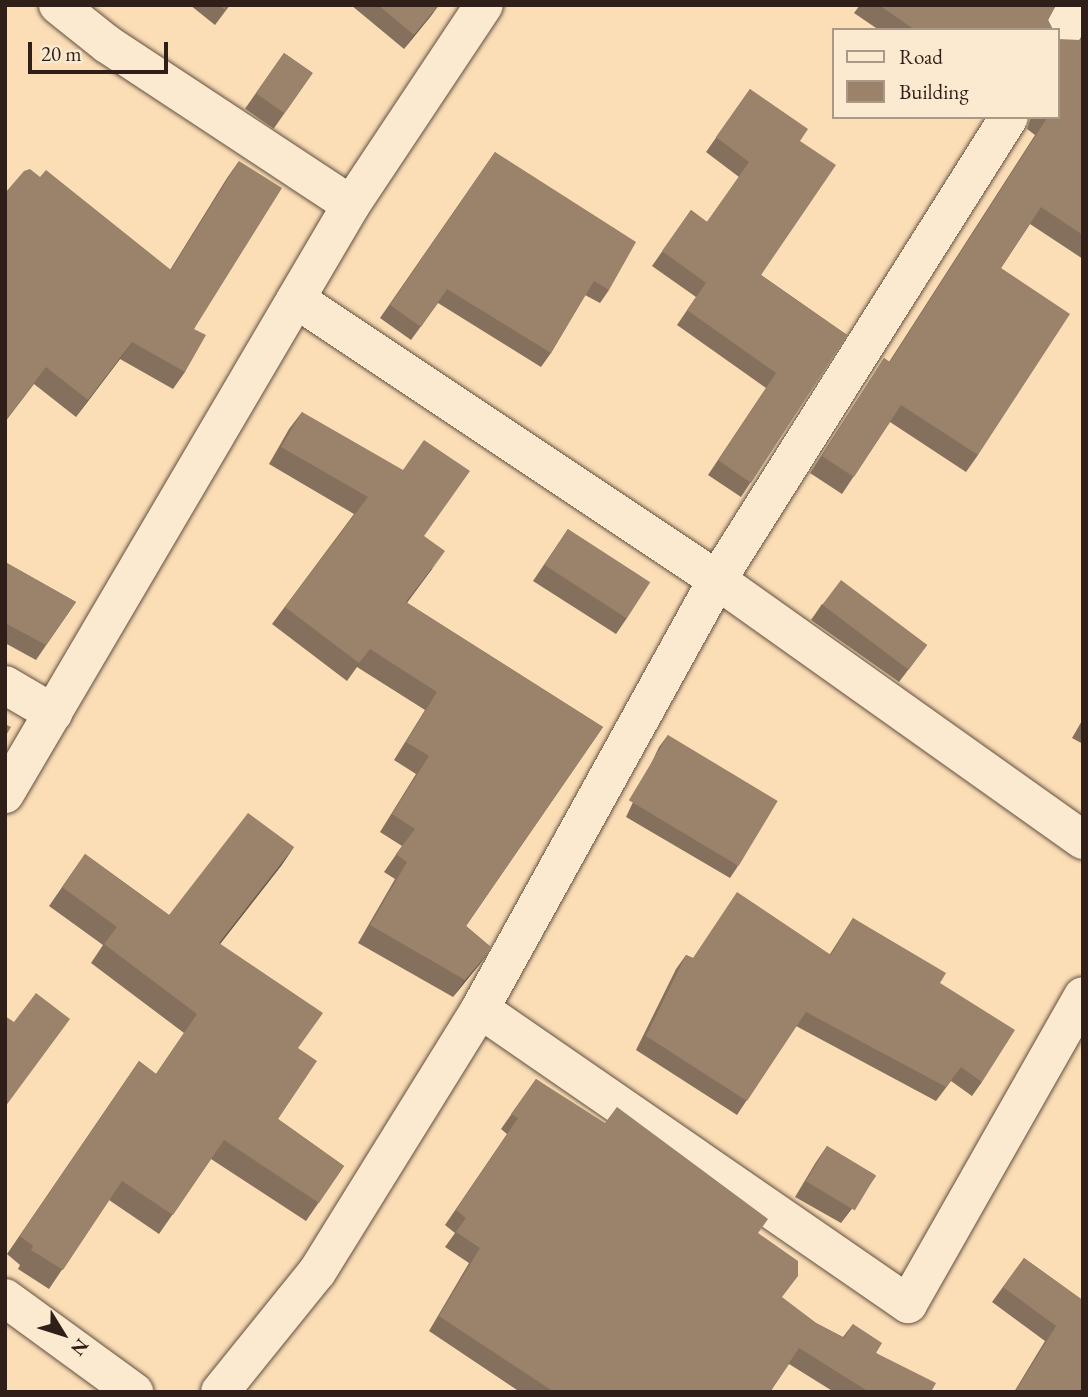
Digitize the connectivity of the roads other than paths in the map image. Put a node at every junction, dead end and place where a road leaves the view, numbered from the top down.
1 (58, 5) edge
2 (484, 5) edge
3 (1079, 5) edge
4 (1060, 35) edge
5 (1008, 119) edge
6 (351, 205) junction
7 (296, 299) junction
8 (717, 580) junction
9 (5, 685) edge
10 (53, 713) junction
11 (5, 794) edge
12 (1083, 840) edge
13 (1083, 996) edge
14 (480, 1009) junction
15 (5, 1298) edge
16 (134, 1392) edge
17 (220, 1392) edge

1 - 6 street
2 - 6 street
3 - 4 street
5 - 8 street
6 - 7 street
7 - 8 street
7 - 10 street
8 - 12 street
8 - 14 street
9 - 10 street
10 - 11 street
13 - 14 street
14 - 17 street
15 - 16 street

